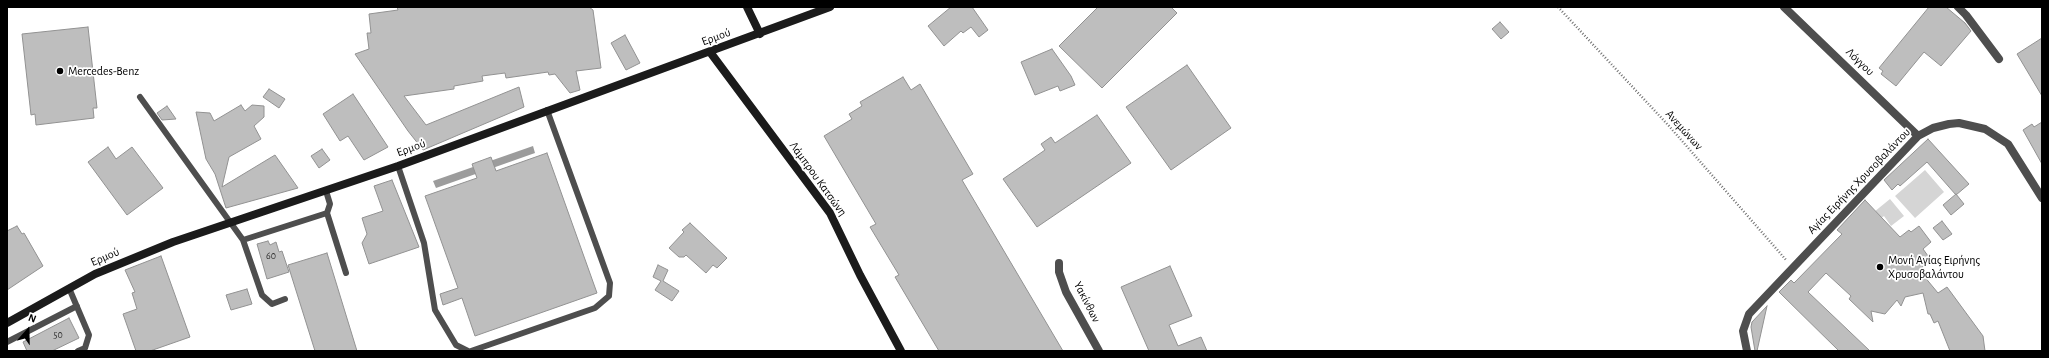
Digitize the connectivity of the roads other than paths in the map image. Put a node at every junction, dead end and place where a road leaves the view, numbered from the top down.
1 (747, 7) edge
2 (830, 7) edge
3 (1784, 7) edge
4 (1958, 7) edge
5 (760, 34) junction
6 (710, 52) junction
7 (1999, 59) dead end
8 (140, 97) dead end
9 (547, 110) junction
10 (1918, 136) junction
11 (398, 166) junction
12 (326, 191) junction
13 (2042, 198) edge
14 (327, 213) junction
15 (231, 223) junction
16 (243, 240) junction
17 (1059, 263) dead end
18 (346, 273) dead end
19 (69, 288) junction
20 (285, 299) dead end
21 (77, 306) junction
22 (7, 323) edge
23 (7, 342) edge
24 (78, 351) edge
25 (468, 351) edge
26 (471, 351) edge
27 (901, 351) edge
28 (1099, 351) edge
29 (1748, 351) edge

1 - 5 street
2 - 5 street, Ερμού
3 - 10 street, Λόγγου
4 - 7 street
5 - 6 street, Ερμού
6 - 9 street, Ερμού
6 - 27 street, Λάμπρου Κατσώνη
8 - 15 lane
9 - 11 street, Ερμού
9 - 26 lane
10 - 13 street, Αγίας Ειρήνης Χρυσοβαλάντου
10 - 29 street, Αγίας Ειρήνης Χρυσοβαλάντου
11 - 12 street, Ερμού
11 - 25 lane
12 - 14 lane
12 - 15 street, Ερμού
14 - 16 lane
14 - 18 lane
15 - 16 lane
15 - 19 street, Ερμού
16 - 20 lane
17 - 28 street, Υακίνθων
19 - 21 lane
19 - 22 street, Ερμού
21 - 23 lane
21 - 24 lane

